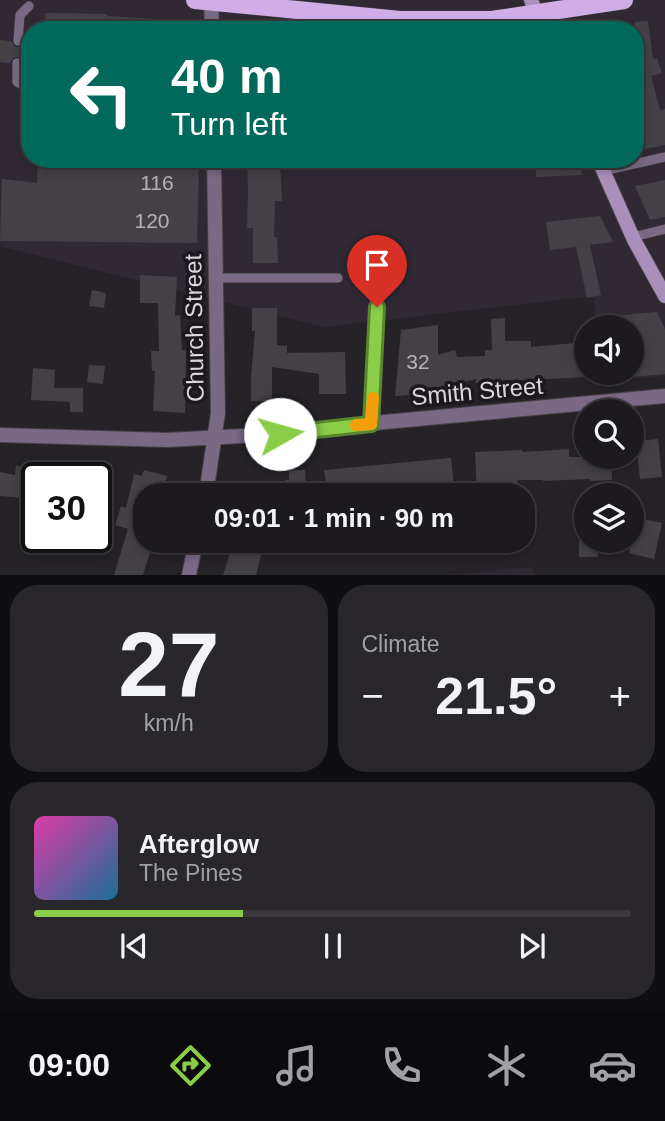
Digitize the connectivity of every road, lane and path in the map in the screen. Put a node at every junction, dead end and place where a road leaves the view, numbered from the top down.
1 (195, 0) edge
2 (624, 0) edge
3 (211, 1) edge
4 (29, 6) dead end
5 (533, 6) edge
6 (212, 21) edge
7 (18, 41) dead end
8 (17, 63) dead end
9 (21, 84) edge
10 (665, 157) edge
11 (644, 160) edge
12 (215, 168) edge
13 (602, 168) edge
14 (665, 229) edge
15 (633, 237) junction
16 (217, 278) junction
17 (338, 278) dead end
18 (665, 296) edge
19 (377, 307) dead end
20 (665, 396) edge
21 (371, 424) junction
22 (0, 435) edge
23 (214, 438) junction
24 (208, 483) edge
25 (194, 553) edge
26 (189, 575) edge

1 - 3 main road
2 - 5 main road
3 - 5 main road
3 - 6 street
4 - 7 lane
8 - 9 lane
10 - 11 lane
12 - 16 street, Church Street
13 - 15 main road
14 - 15 lane
15 - 18 main road
16 - 17 lane
16 - 23 street, Church Street
19 - 21 lane
20 - 21 street, Smith Street
21 - 23 street, Smith Street
22 - 23 street, Smith Street
23 - 24 street, Church Street
25 - 26 street

